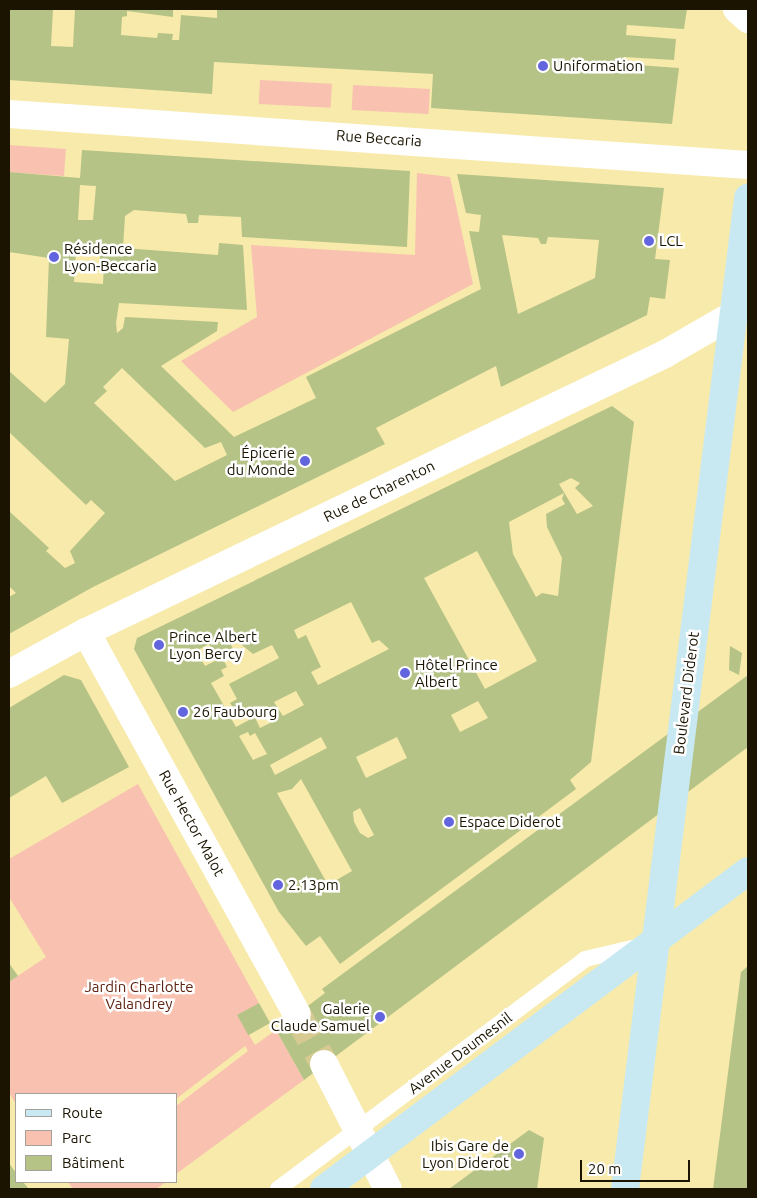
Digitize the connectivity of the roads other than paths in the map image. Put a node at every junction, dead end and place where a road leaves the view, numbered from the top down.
1 (737, 9) edge
2 (748, 19) edge
3 (9, 114) edge
4 (748, 165) edge
5 (748, 198) edge
6 (741, 310) edge
7 (86, 632) junction
8 (9, 674) edge
9 (748, 871) edge
10 (655, 942) junction
11 (297, 1014) tunnel mouth
12 (324, 1064) tunnel mouth
13 (360, 1128) junction
14 (372, 1154) junction
15 (278, 1189) edge
16 (324, 1189) edge
17 (388, 1189) edge
18 (625, 1189) edge

1 - 2 street
3 - 4 street, Rue Beccaria
5 - 6 main road, Boulevard Diderot
6 - 7 street, Rue de Charenton
6 - 10 main road, Boulevard Diderot
7 - 8 street, Rue de Charenton
7 - 11 street, Rue Hector Malot
9 - 10 main road, Avenue Daumesnil
10 - 13 lane, Avenue Daumesnil
10 - 14 main road, Avenue Daumesnil
10 - 18 main road, Boulevard Diderot
12 - 13 street
13 - 14 street
13 - 15 lane, Avenue Daumesnil
14 - 16 main road, Avenue Daumesnil
14 - 17 street

